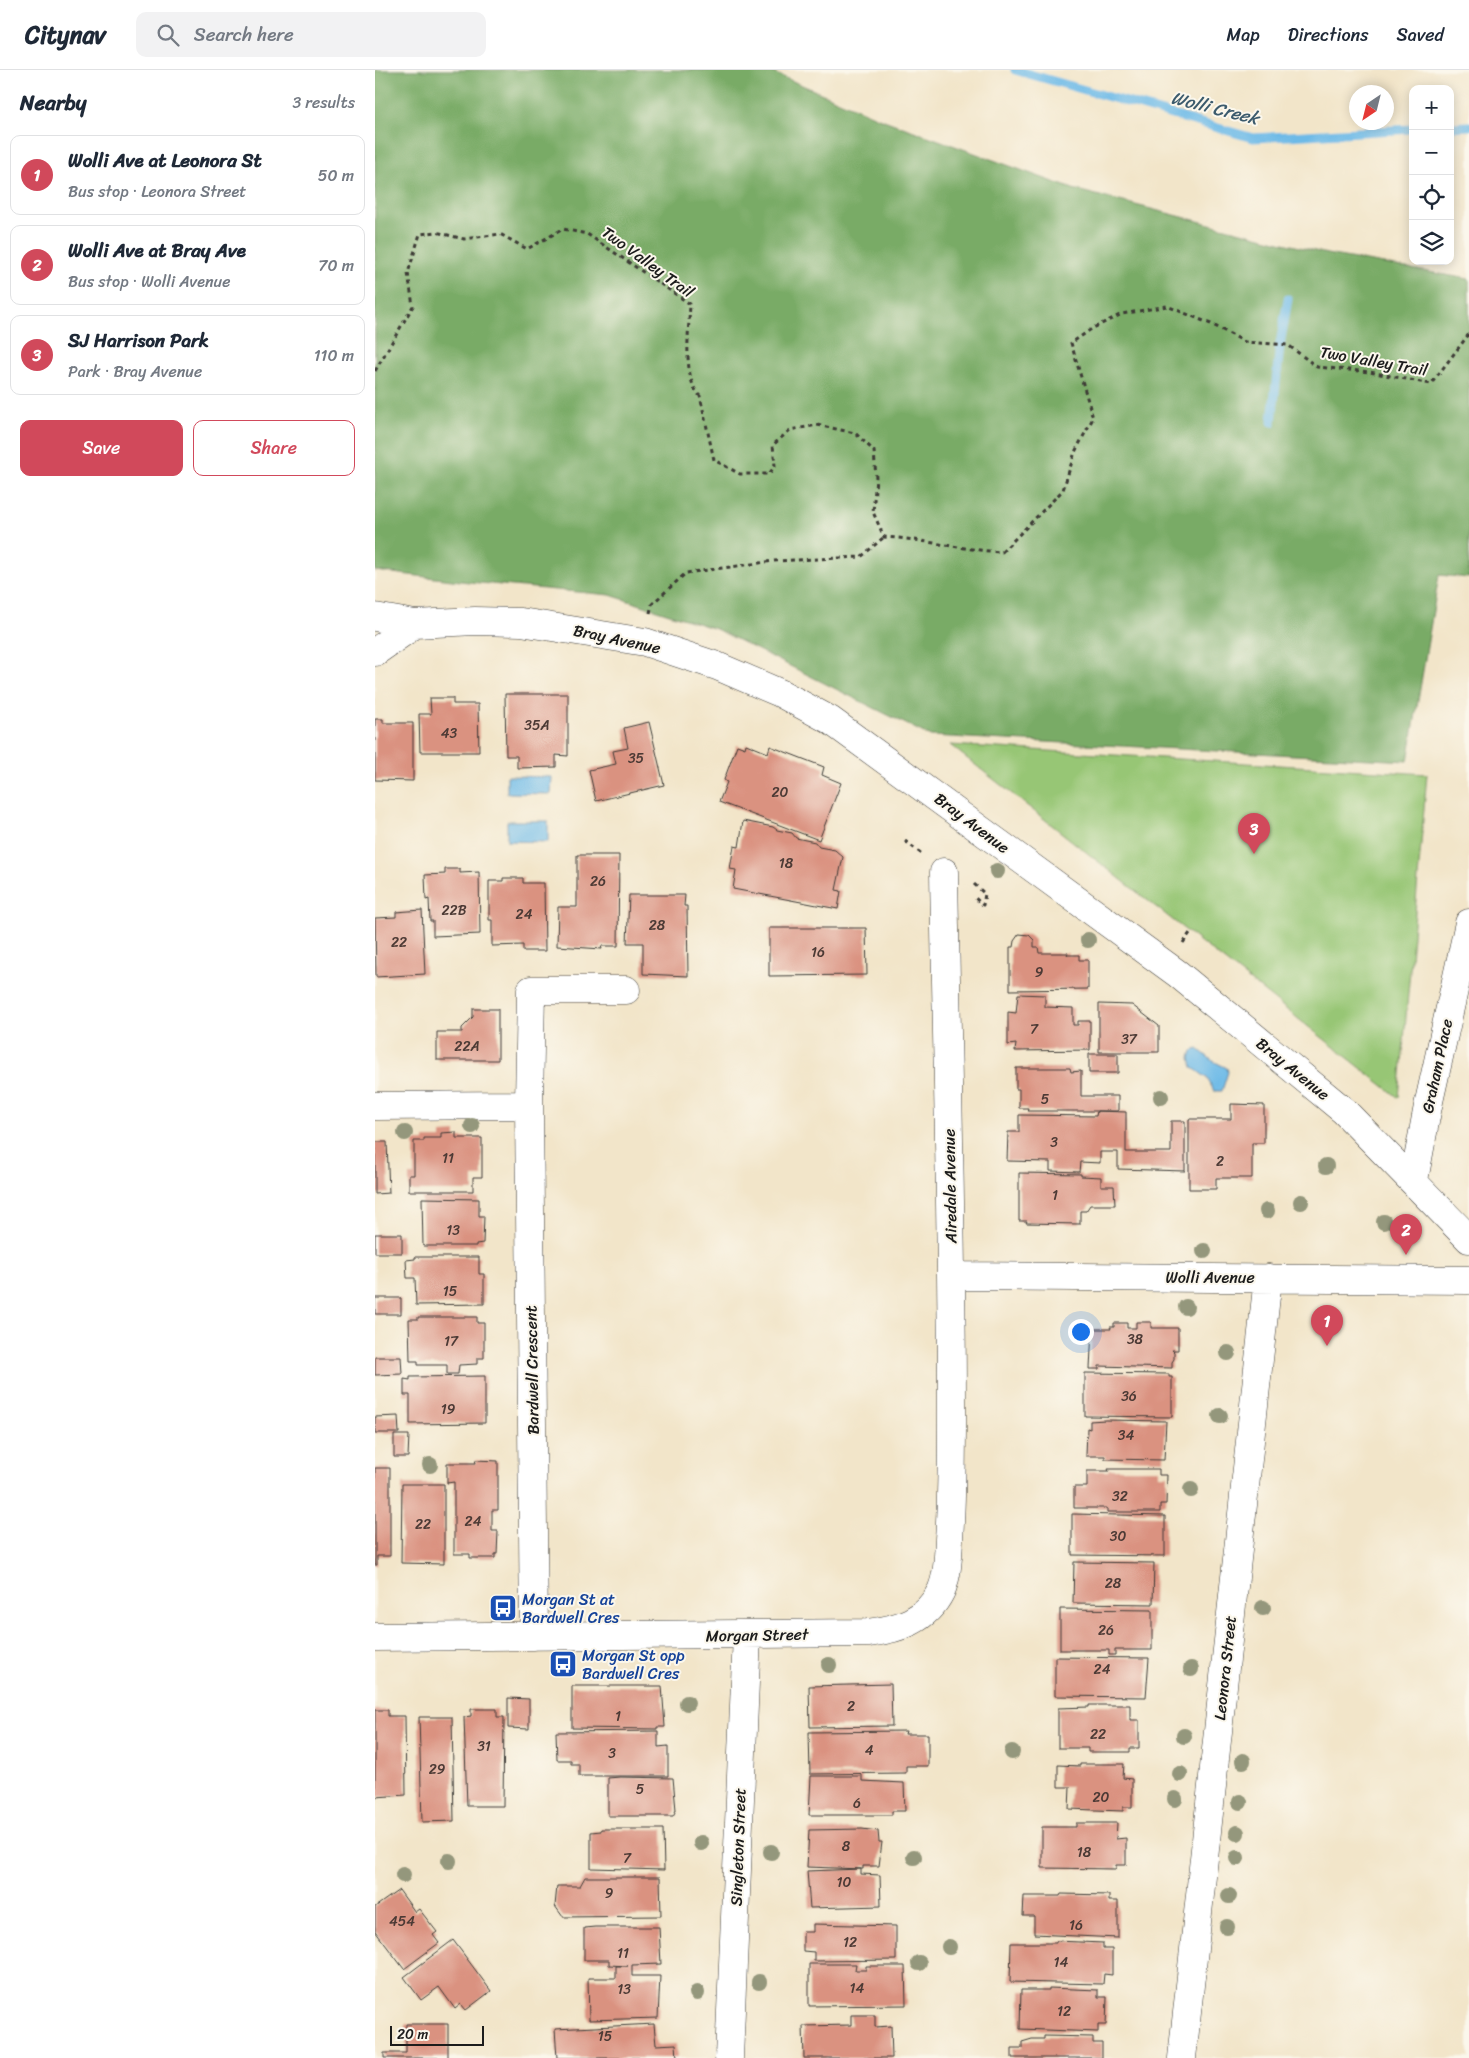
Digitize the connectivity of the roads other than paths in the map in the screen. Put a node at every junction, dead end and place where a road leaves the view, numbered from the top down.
1 (375, 617) edge
2 (415, 624) junction
3 (375, 652) edge
4 (944, 872) dead end
5 (1469, 923) edge
6 (626, 990) dead end
7 (529, 1105) junction
8 (375, 1106) edge
9 (1414, 1180) junction
10 (1469, 1238) edge
11 (952, 1276) junction
12 (1269, 1278) junction
13 (1469, 1280) edge
14 (951, 1501) joint
15 (747, 1635) junction
16 (534, 1636) junction
17 (375, 1637) edge
18 (729, 2058) edge
19 (1182, 2058) edge

1 - 2 street, Bray Avenue
2 - 3 street
2 - 9 street, Bray Avenue
4 - 11 street, Airedale Avenue
5 - 9 street, Graham Place
6 - 7 street, Bardwell Crescent
7 - 8 street
7 - 16 street, Bardwell Crescent
9 - 10 street, Bray Avenue
11 - 12 street, Wolli Avenue
11 - 14 street, Airedale Avenue
12 - 13 street, Wolli Avenue
12 - 19 street, Leonora Street
14 - 15 street, Morgan Street
15 - 16 street, Morgan Street
15 - 18 street, Singleton Street
16 - 17 street, Morgan Street

